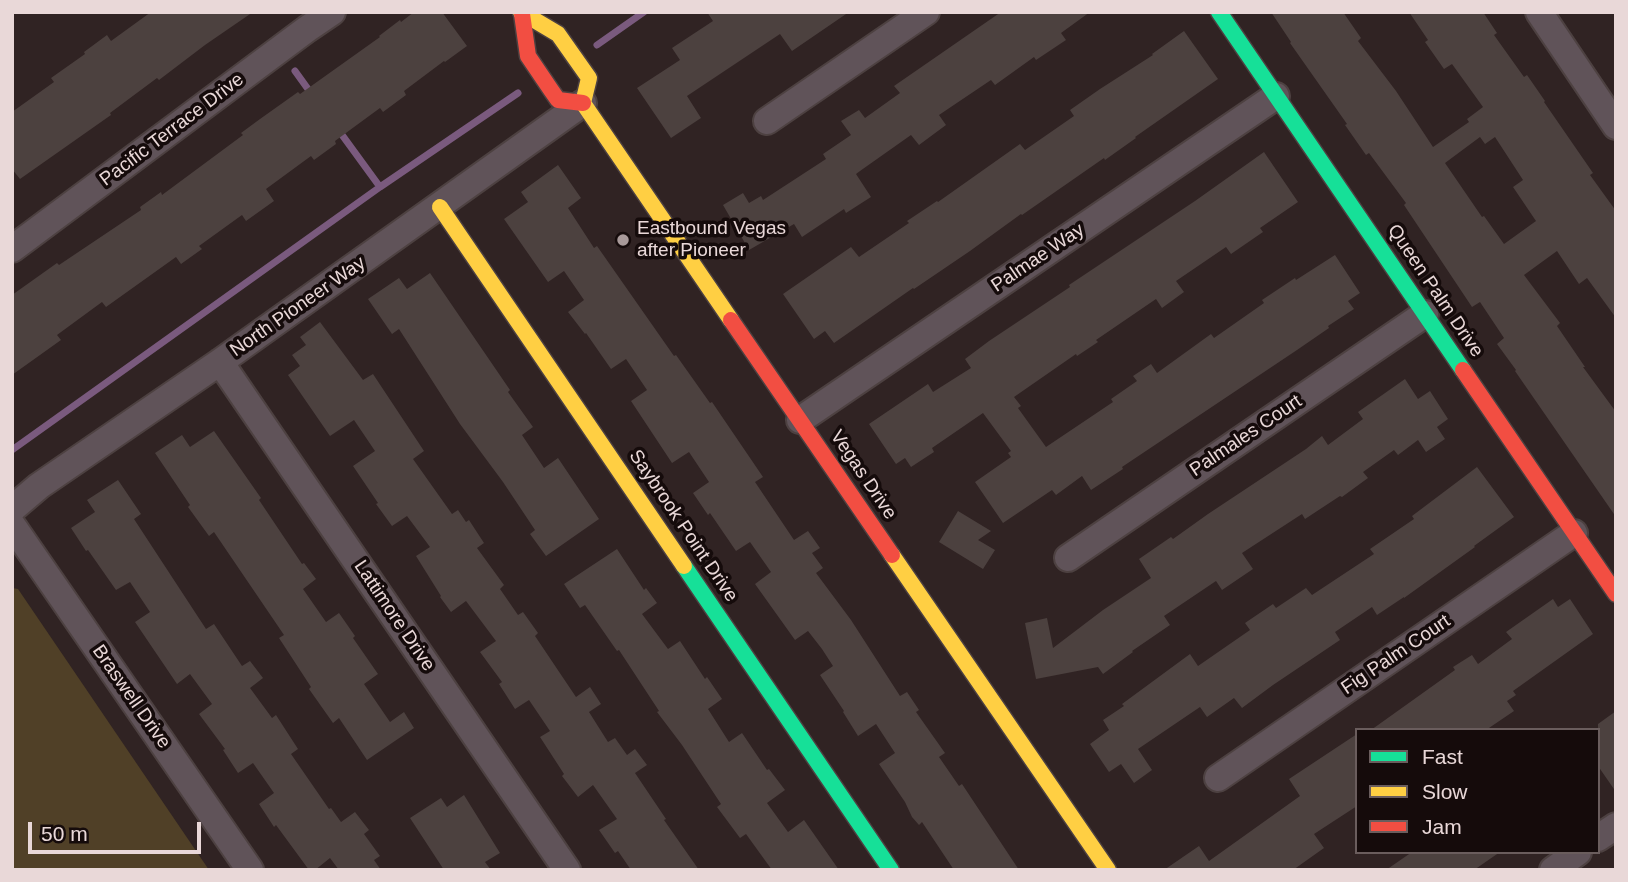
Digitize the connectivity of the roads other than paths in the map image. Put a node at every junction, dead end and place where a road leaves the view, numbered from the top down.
1 (332, 12) edge
2 (926, 12) edge
3 (1219, 12) edge
4 (1539, 12) edge
5 (521, 13) edge
6 (301, 21) edge
7 (1276, 96) junction
8 (583, 103) junction
9 (767, 121) dead end
10 (1616, 126) edge
11 (440, 207) junction
12 (12, 249) edge
13 (1425, 314) junction
14 (220, 362) junction
15 (800, 420) junction
16 (12, 509) edge
17 (12, 525) edge
18 (1574, 533) junction
19 (1068, 558) dead end
20 (1616, 594) edge
21 (1218, 778) dead end
22 (1616, 826) edge
23 (1600, 837) edge
24 (1575, 854) edge
25 (250, 870) edge
26 (567, 870) edge
27 (891, 870) edge
28 (1108, 870) edge
29 (1553, 870) edge

1 - 6 street, Pacific Terrace Drive
2 - 9 street
3 - 7 street, Queen Palm Drive
4 - 10 street
5 - 8 street
5 - 8 street
6 - 12 street, Pacific Terrace Drive
7 - 13 street, Queen Palm Drive
7 - 15 street, Palmae Way
8 - 11 street, North Pioneer Way
8 - 15 street, Vegas Drive
11 - 14 street, North Pioneer Way
11 - 27 street, Saybrook Point Drive
13 - 18 street, Queen Palm Drive
13 - 19 street, Palmales Court
14 - 16 street, North Pioneer Way
14 - 26 street, Lattimore Drive
15 - 28 street, Vegas Drive
17 - 25 street, Braswell Drive
18 - 20 street, Queen Palm Drive
18 - 21 street, Fig Palm Court
22 - 23 street
24 - 29 street

